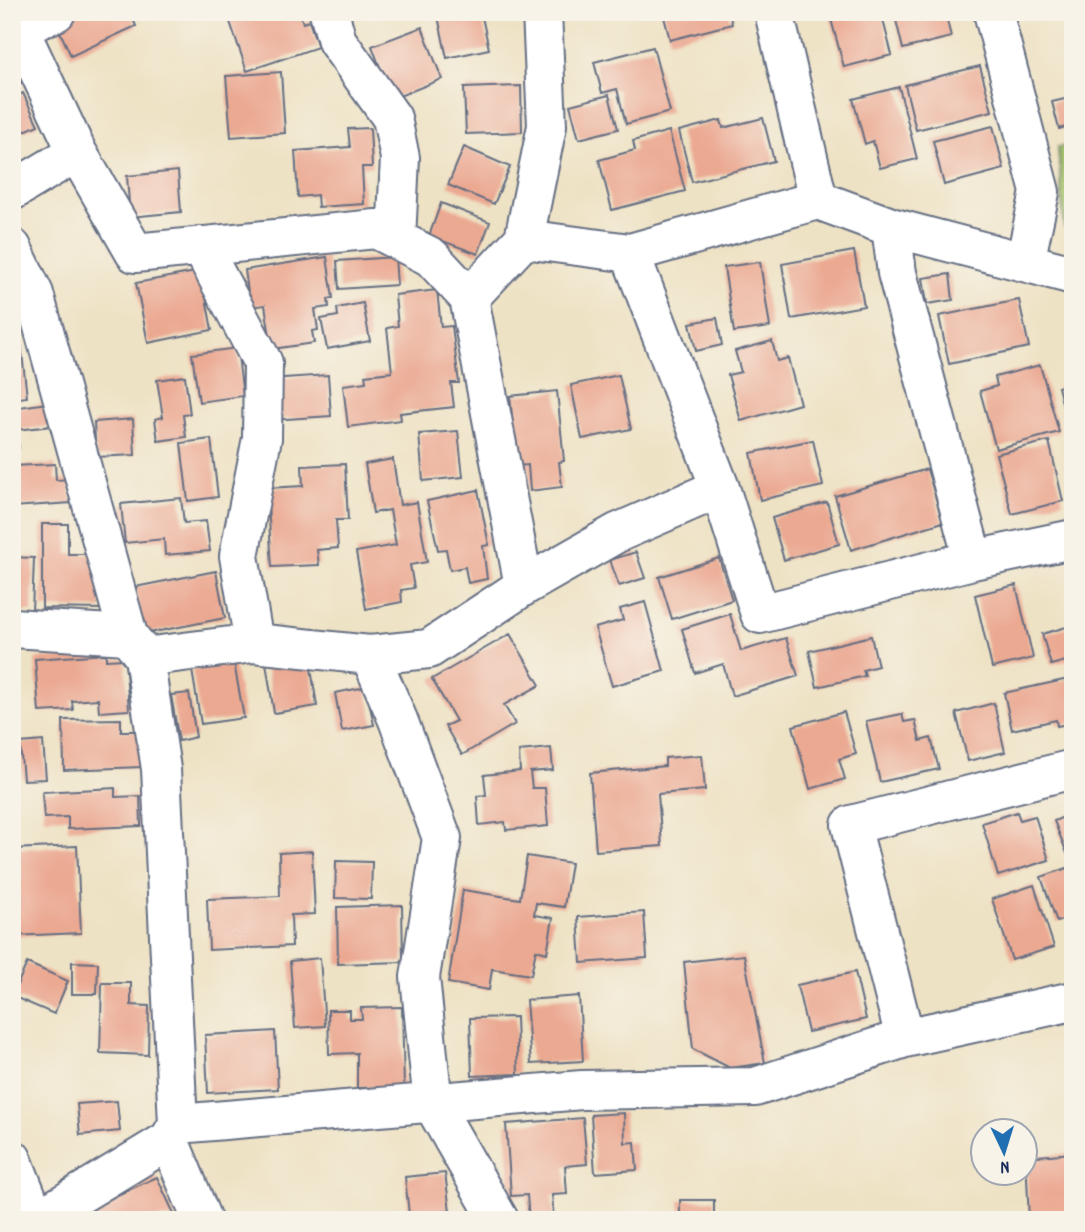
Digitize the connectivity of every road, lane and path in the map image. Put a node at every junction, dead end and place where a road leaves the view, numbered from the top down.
1 (56, 12) edge
2 (329, 12) edge
3 (542, 12) edge
4 (774, 12) edge
5 (993, 12) edge
6 (16, 21) edge
7 (77, 152) junction
8 (12, 191) edge
9 (818, 200) junction
10 (891, 226) junction
11 (396, 239) junction
12 (524, 240) junction
13 (201, 246) junction
14 (12, 248) edge
15 (630, 253) junction
16 (1025, 262) junction
17 (1073, 275) edge
18 (470, 298) junction
19 (720, 488) junction
20 (1072, 545) edge
21 (973, 561) junction
22 (524, 586) junction
23 (12, 628) edge
24 (254, 642) junction
25 (136, 646) junction
26 (370, 655) junction
27 (1073, 769) edge
28 (1073, 1001) edge
29 (905, 1038) junction
30 (433, 1104) junction
31 (174, 1132) junction
32 (12, 1159) edge
33 (37, 1220) edge
34 (202, 1220) edge
35 (499, 1220) edge

1 - 6 street
2 - 11 street
3 - 12 street
4 - 9 street
5 - 16 street
6 - 7 street
7 - 8 street
7 - 13 street
9 - 10 street
9 - 15 street
10 - 16 street
10 - 21 street
11 - 13 street
11 - 18 street
12 - 15 street
12 - 18 street
13 - 24 street
14 - 25 street
15 - 19 street
16 - 17 street
18 - 22 street
19 - 21 street
19 - 22 street
20 - 21 street
22 - 26 street
23 - 25 street
24 - 25 street
24 - 26 street
25 - 31 street
26 - 30 street
27 - 29 street
28 - 29 street
29 - 30 street
30 - 31 street
30 - 35 street
31 - 33 street
31 - 34 street
32 - 33 street

